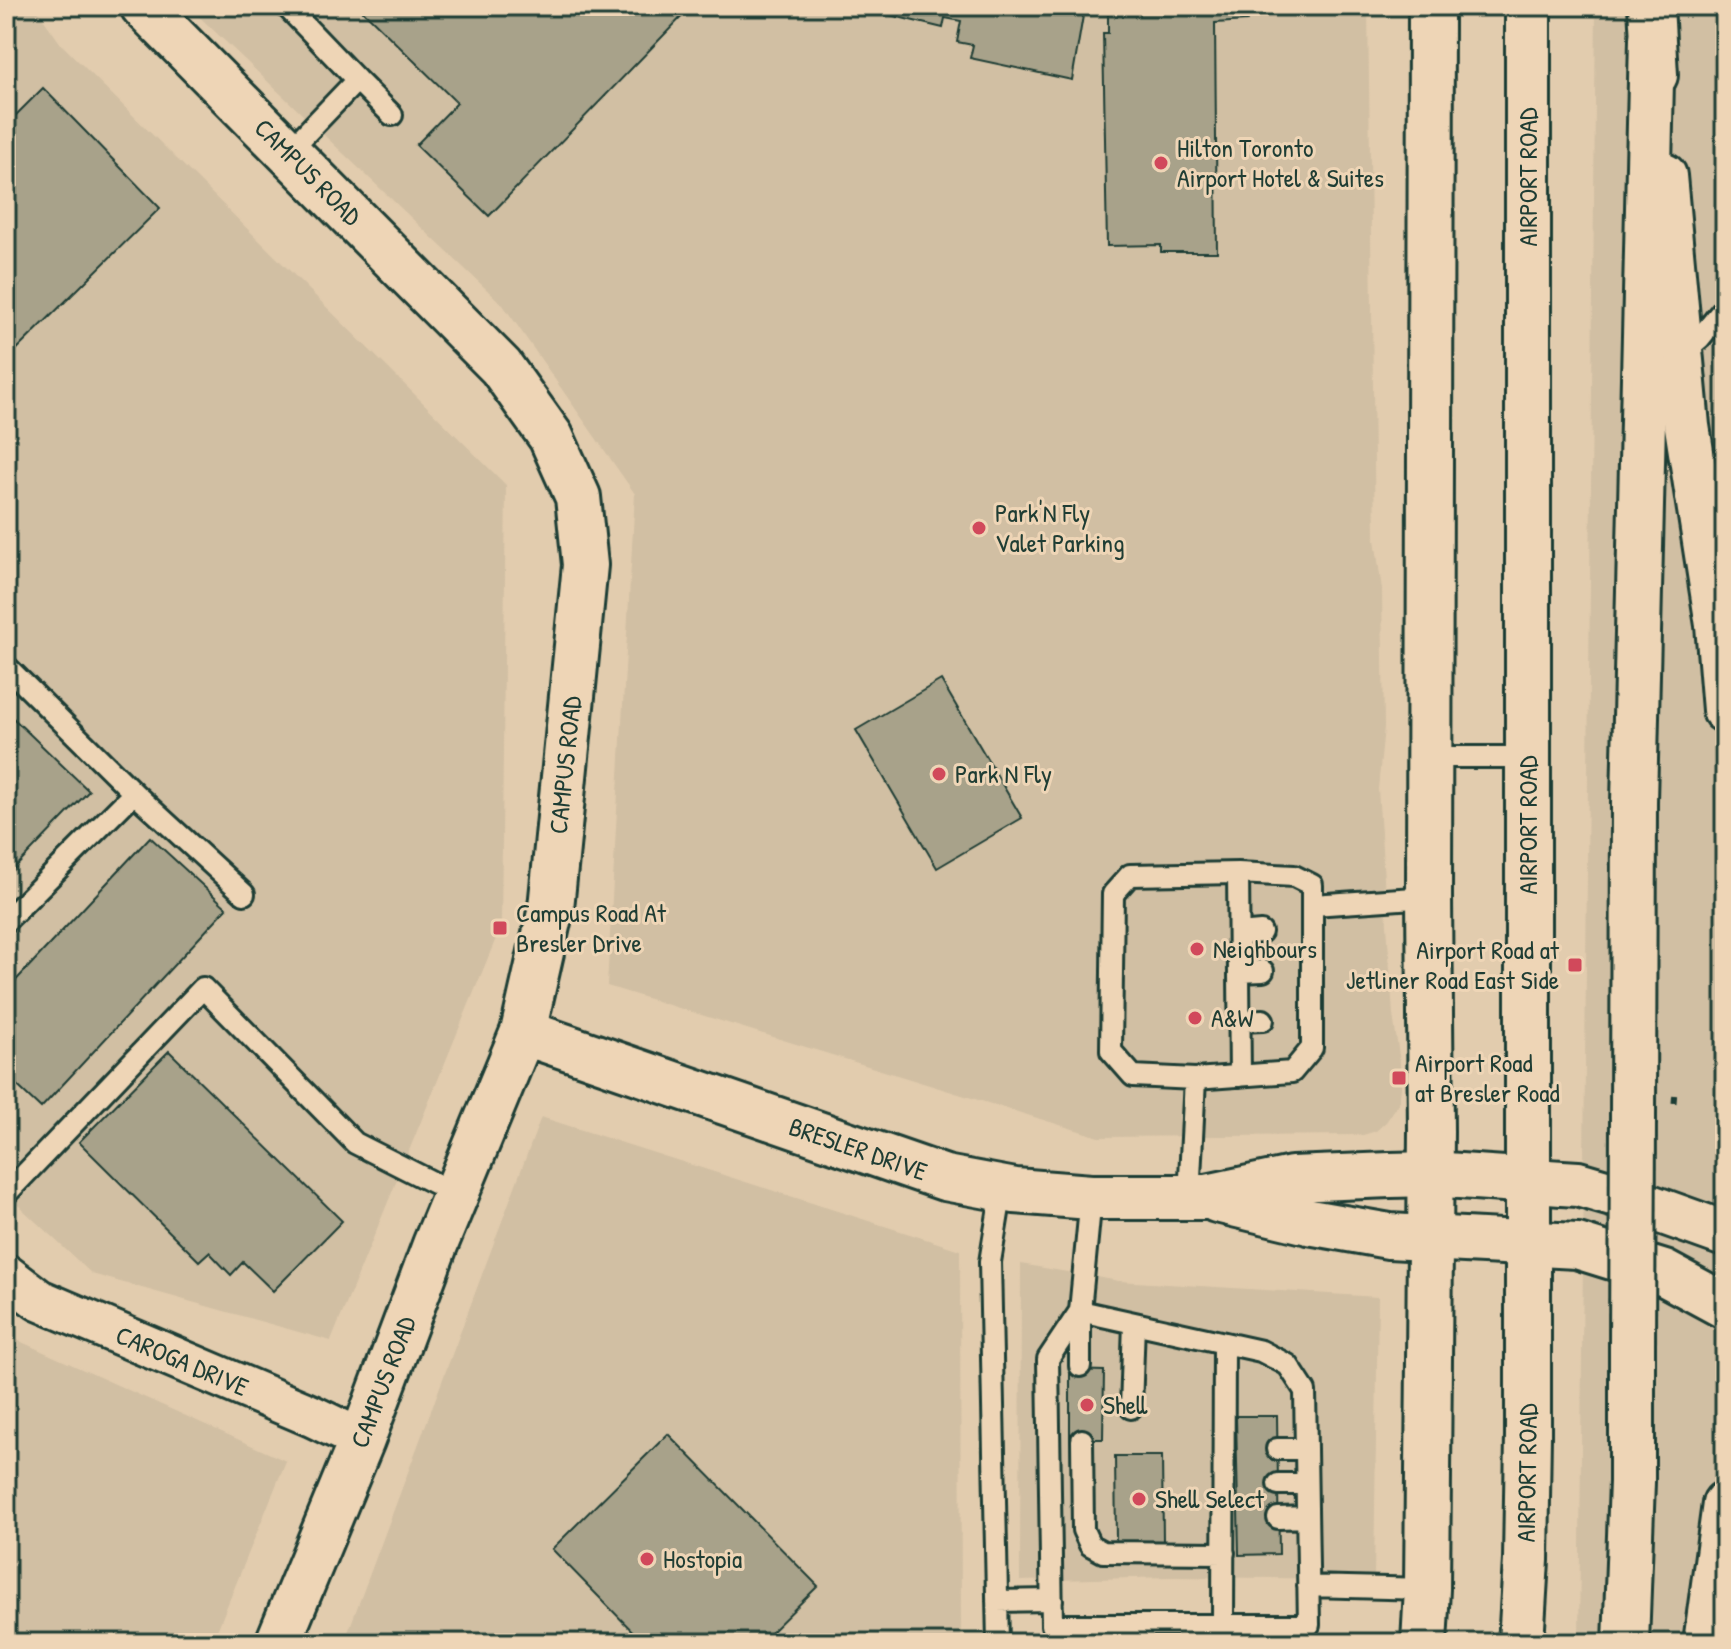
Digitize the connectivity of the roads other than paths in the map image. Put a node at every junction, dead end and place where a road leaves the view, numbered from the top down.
1 (143, 6) edge
2 (286, 6) edge
3 (1431, 6) edge
4 (1528, 6) edge
5 (1652, 22) edge
6 (357, 80) junction
7 (392, 115) dead end
8 (288, 152) junction
9 (1725, 307) edge
10 (1680, 354) junction
11 (1644, 386) junction
12 (7, 668) edge
13 (1725, 710) edge
14 (1430, 757) junction
15 (1528, 757) junction
16 (134, 793) junction
17 (1238, 873) junction
18 (244, 894) dead end
19 (1429, 897) junction
20 (1313, 905) junction
21 (6, 921) edge
22 (1261, 932) dead end
23 (1239, 934) junction
24 (1263, 971) dead end
25 (1239, 972) junction
26 (1263, 1020) dead end
27 (1240, 1021) junction
28 (523, 1032) junction
29 (1240, 1076) junction
30 (1195, 1079) junction
31 (1431, 1174) junction
32 (1528, 1181) junction
33 (1002, 1189) junction
34 (6, 1194) edge
35 (456, 1194) junction
36 (1091, 1197) junction
37 (1198, 1197) junction
38 (1725, 1234) edge
39 (1430, 1239) junction
40 (1528, 1244) junction
41 (6, 1275) edge
42 (1725, 1306) edge
43 (1080, 1311) junction
44 (1134, 1323) junction
45 (1224, 1343) junction
46 (1080, 1366) dead end
47 (1131, 1408) dead end
48 (362, 1440) junction
49 (1082, 1440) dead end
50 (1277, 1449) dead end
51 (1306, 1449) junction
52 (1050, 1477) junction
53 (1082, 1477) junction
54 (1278, 1484) dead end
55 (1306, 1484) junction
56 (1725, 1504) edge
57 (1307, 1517) junction
58 (1278, 1518) dead end
59 (1224, 1553) junction
60 (1308, 1586) junction
61 (1427, 1589) junction
62 (1052, 1600) junction
63 (997, 1601) junction
64 (1223, 1625) junction
65 (1052, 1634) edge
66 (1309, 1634) edge
67 (278, 1643) edge
68 (998, 1643) edge
69 (1424, 1643) edge
70 (1521, 1643) edge
71 (1626, 1643) edge
72 (1706, 1643) edge

1 - 8 main road, CAMPUS ROAD
2 - 6 lane
3 - 14 main road
4 - 15 main road, AIRPORT ROAD
5 - 10 main road
5 - 11 main road
6 - 7 lane
6 - 8 lane
8 - 28 main road, CAMPUS ROAD
9 - 10 lane
10 - 11 lane
10 - 13 main road
11 - 71 main road, bridge
12 - 16 lane
14 - 15 lane
14 - 19 main road
15 - 32 main road, AIRPORT ROAD
16 - 18 lane
16 - 21 lane
17 - 20 lane
17 - 23 lane
17 - 30 lane
19 - 20 lane
19 - 31 main road
20 - 29 lane
22 - 23 lane
23 - 25 lane
24 - 25 lane
25 - 27 lane
26 - 27 lane
27 - 29 lane
28 - 33 main road, BRESLER DRIVE
28 - 35 main road, CAMPUS ROAD
29 - 30 lane
30 - 37 lane
31 - 32 main road, BRESLER DRIVE
31 - 37 main road, BRESLER DRIVE
31 - 39 main road
32 - 38 main road, BRESLER DRIVE
32 - 40 main road, AIRPORT ROAD
33 - 36 main road, BRESLER DRIVE
33 - 63 lane
34 - 35 lane
35 - 48 main road, CAMPUS ROAD
36 - 37 main road, BRESLER DRIVE
36 - 43 lane
37 - 39 main road, BRESLER DRIVE
39 - 40 main road, BRESLER DRIVE
39 - 61 main road
40 - 42 main road, BRESLER DRIVE
40 - 70 main road, AIRPORT ROAD
41 - 48 street, CAROGA DRIVE
43 - 44 lane
43 - 46 lane
43 - 52 lane
44 - 45 lane
44 - 47 lane
45 - 51 lane
45 - 59 lane
48 - 67 main road, CAMPUS ROAD
49 - 53 lane
50 - 51 lane
51 - 55 lane
52 - 53 lane
52 - 62 lane
53 - 59 lane
54 - 55 lane
55 - 57 lane
56 - 72 main road
57 - 58 lane
57 - 60 lane
59 - 64 lane
60 - 61 lane
60 - 66 lane
61 - 69 main road
62 - 63 lane
62 - 65 lane
63 - 68 lane
64 - 65 lane
64 - 66 lane

